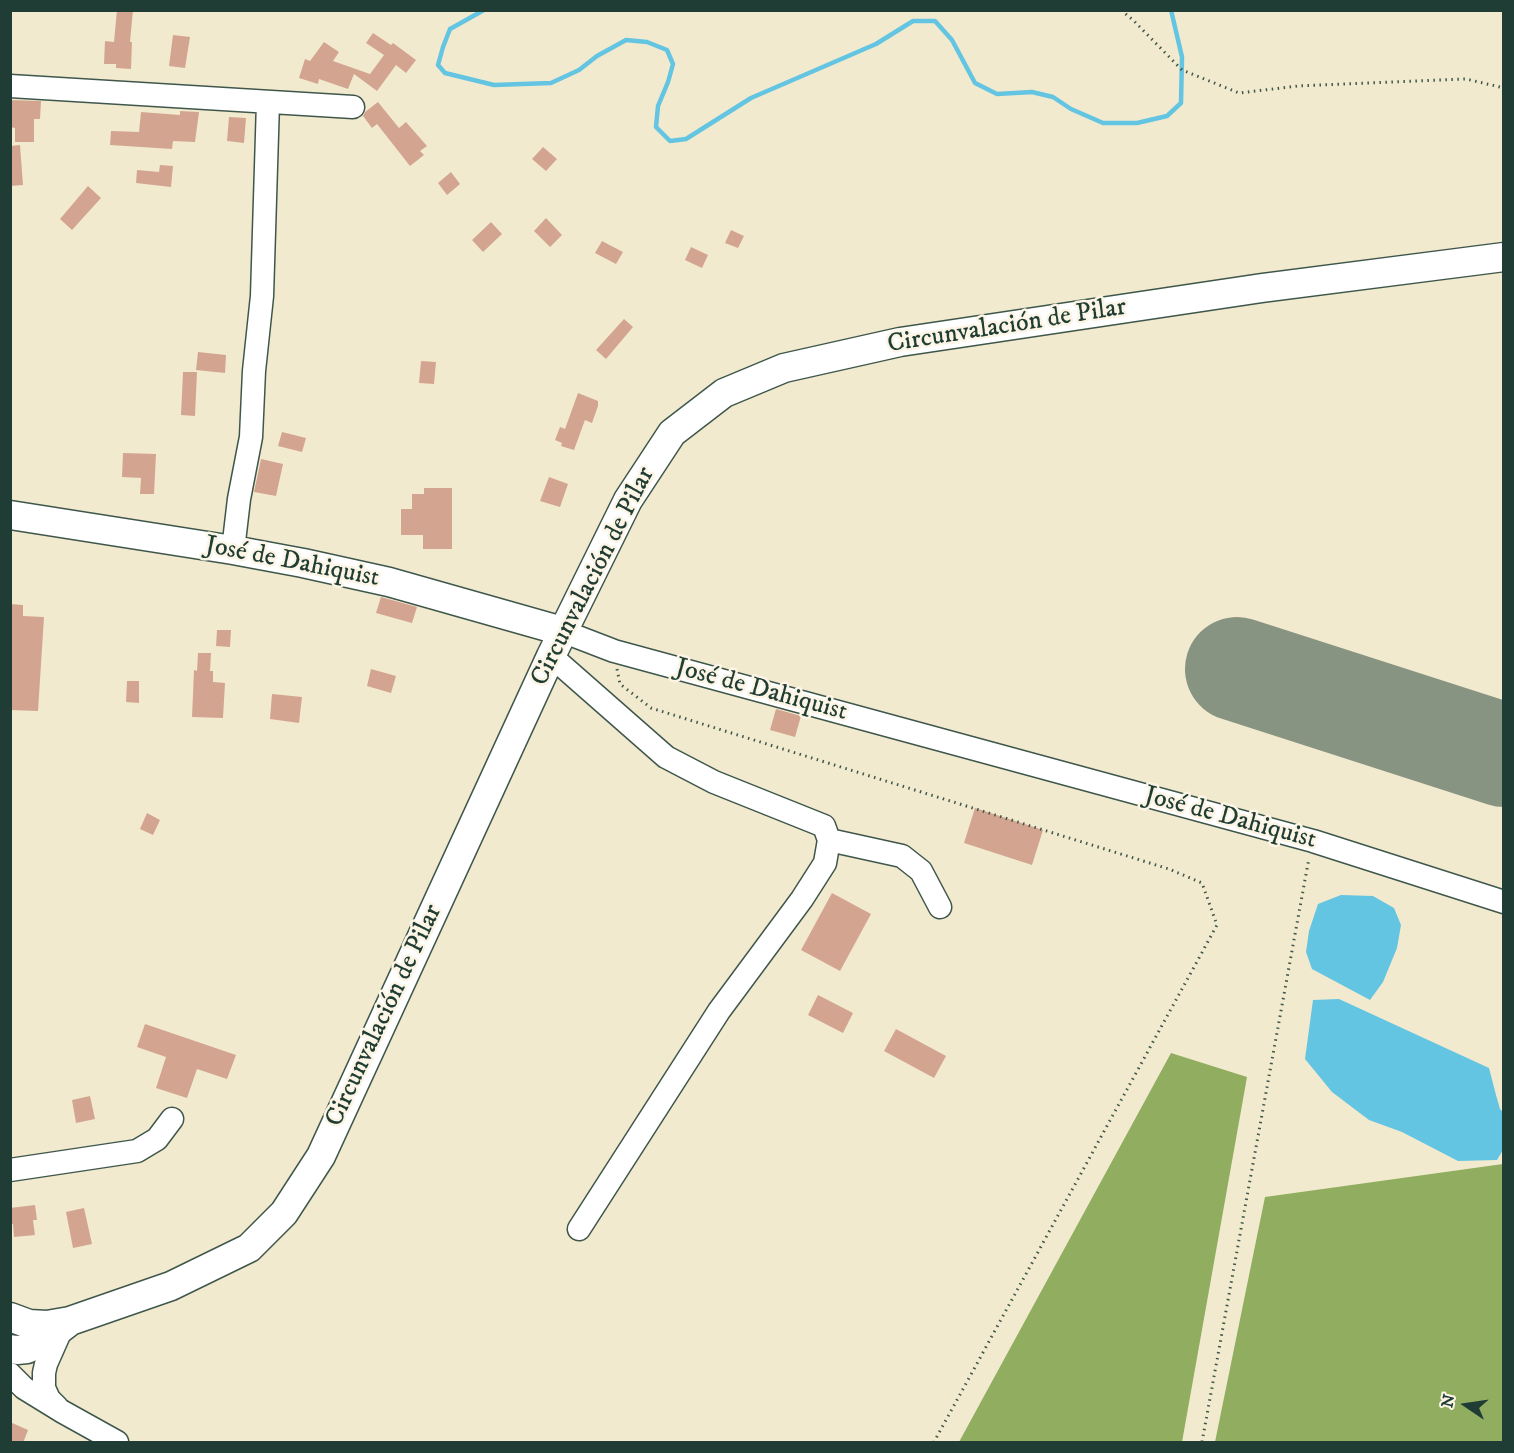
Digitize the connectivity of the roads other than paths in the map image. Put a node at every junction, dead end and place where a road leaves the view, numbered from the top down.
1 (10, 86) edge
2 (268, 102) junction
3 (353, 107) dead end
4 (1503, 257) edge
5 (10, 515) edge
6 (233, 550) junction
7 (557, 643) junction
8 (829, 840) junction
9 (1503, 902) edge
10 (940, 907) dead end
11 (172, 1119) dead end
12 (10, 1170) edge
13 (579, 1229) dead end
14 (10, 1317) edge
15 (66, 1324) junction
16 (10, 1349) edge
17 (10, 1374) edge
18 (10, 1390) edge
19 (63, 1412) junction
20 (117, 1443) edge

1 - 2 street
2 - 3 street
2 - 6 street
4 - 7 main road, Circunvalación de Pilar
5 - 6 main road, José de Dahiquist
6 - 7 main road, José de Dahiquist
7 - 8 street
7 - 9 street, José de Dahiquist
7 - 15 main road, Circunvalación de Pilar
8 - 10 street
8 - 13 street
11 - 12 street
14 - 15 main road, Circunvalación de Pilar
15 - 16 main road, Circunvalación de Pilar
15 - 19 street
17 - 19 street
18 - 19 street
19 - 20 street

